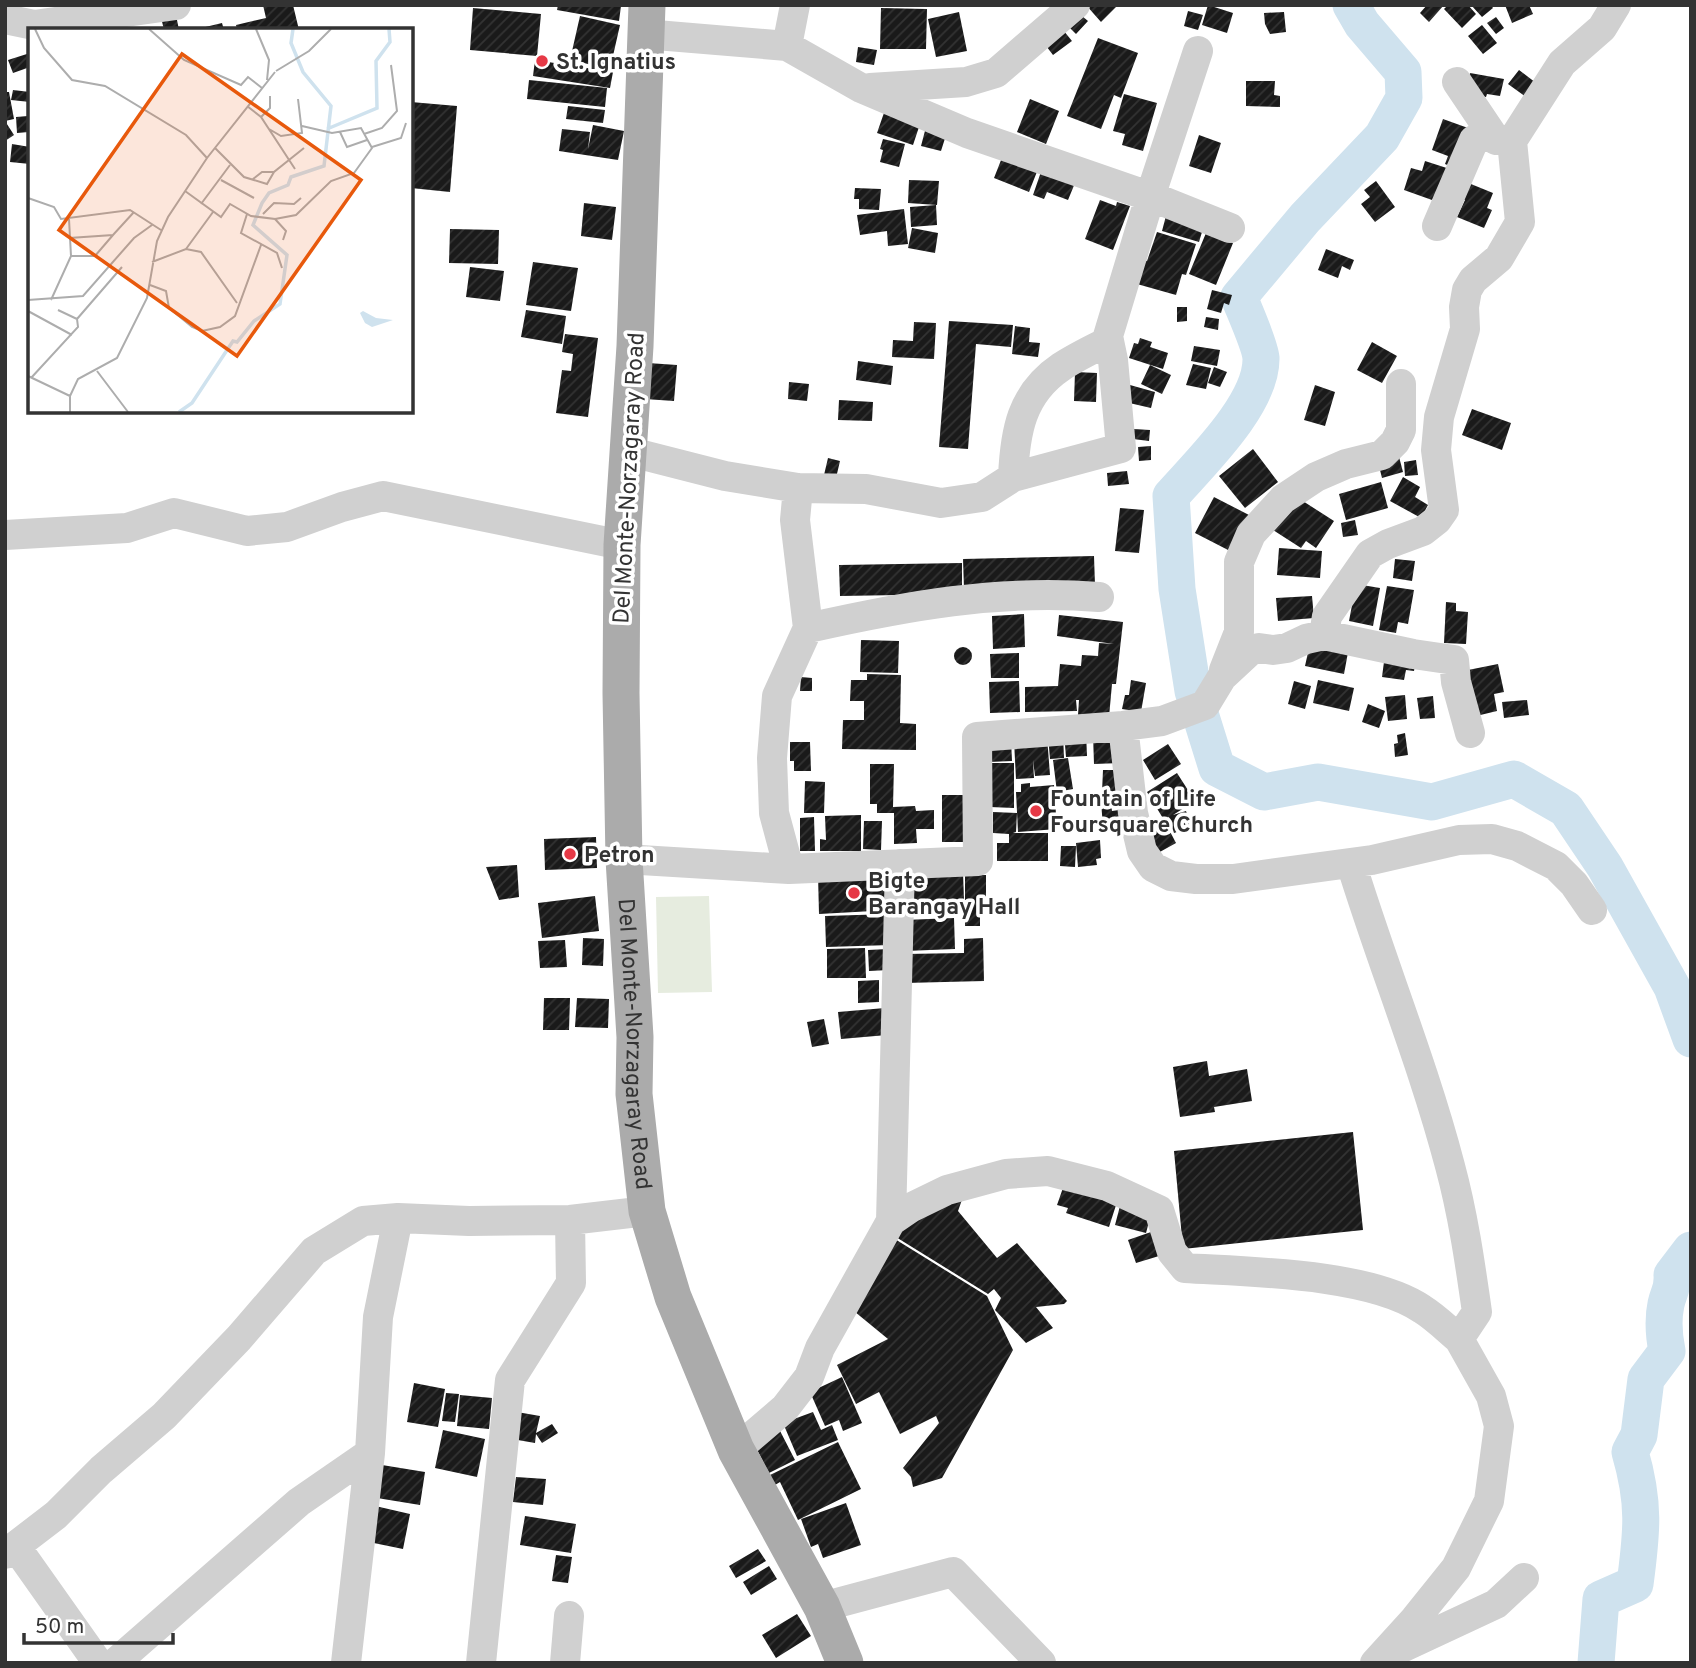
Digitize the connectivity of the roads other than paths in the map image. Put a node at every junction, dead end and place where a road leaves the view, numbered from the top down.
1 (176, 5) edge
2 (795, 5) edge
3 (1074, 5) edge
4 (1616, 5) edge
5 (5, 19) edge
6 (646, 20) edge
7 (786, 46) junction
8 (1198, 51) dead end
9 (1457, 82) dead end
10 (861, 88) junction
11 (1504, 140) junction
12 (1150, 197) junction
13 (1437, 226) dead end
14 (1230, 228) dead end
15 (1109, 341) junction
16 (1401, 384) dead end
17 (627, 451) junction
18 (1013, 477) junction
19 (798, 488) junction
20 (5, 536) edge
21 (622, 545) junction
22 (1099, 597) dead end
23 (808, 628) junction
24 (1324, 635) junction
25 (1222, 677) junction
26 (1123, 726) junction
27 (1470, 733) dead end
28 (624, 859) junction
29 (1351, 863) junction
30 (900, 864) junction
31 (789, 869) junction
32 (1592, 910) dead end
33 (647, 1211) junction
34 (398, 1218) junction
35 (570, 1220) junction
36 (891, 1221) junction
37 (1459, 1339) junction
38 (736, 1450) junction
39 (370, 1453) junction
40 (11, 1550) edge
41 (1524, 1578) dead end
42 (822, 1607) junction
43 (569, 1616) dead end
44 (1378, 1660) edge
45 (98, 1663) edge
46 (115, 1663) edge
47 (346, 1663) edge
48 (481, 1663) edge
49 (565, 1663) edge
50 (845, 1663) edge
51 (1041, 1663) edge

1 - 5 street
2 - 7 street
3 - 10 street
4 - 11 street
6 - 7 street
6 - 17 main road, Del Monte-Norzagaray Road
7 - 10 street
8 - 12 street
9 - 11 street
10 - 12 street
11 - 13 street
11 - 24 street
12 - 14 street
12 - 15 street
15 - 18 street
15 - 18 street
16 - 25 street
17 - 19 street
17 - 21 main road, Del Monte-Norzagaray Road
18 - 19 street
19 - 23 street
20 - 21 street
21 - 28 main road, Del Monte-Norzagaray Road
22 - 23 street
23 - 31 street
24 - 25 street
24 - 27 street
25 - 26 street
26 - 29 street
26 - 30 street
28 - 31 street
28 - 33 main road, Del Monte-Norzagaray Road
29 - 32 street
29 - 37 street
30 - 31 street
30 - 36 street
33 - 35 street
33 - 38 main road, Del Monte-Norzagaray Road
34 - 35 street
34 - 39 street
34 - 40 street
35 - 48 street
36 - 37 street
36 - 38 street
37 - 44 street
38 - 42 main road, Del Monte-Norzagaray Road
39 - 46 street
39 - 47 street
40 - 45 street
41 - 44 street
42 - 50 main road, Del Monte-Norzagaray Road
42 - 51 street
43 - 49 street

